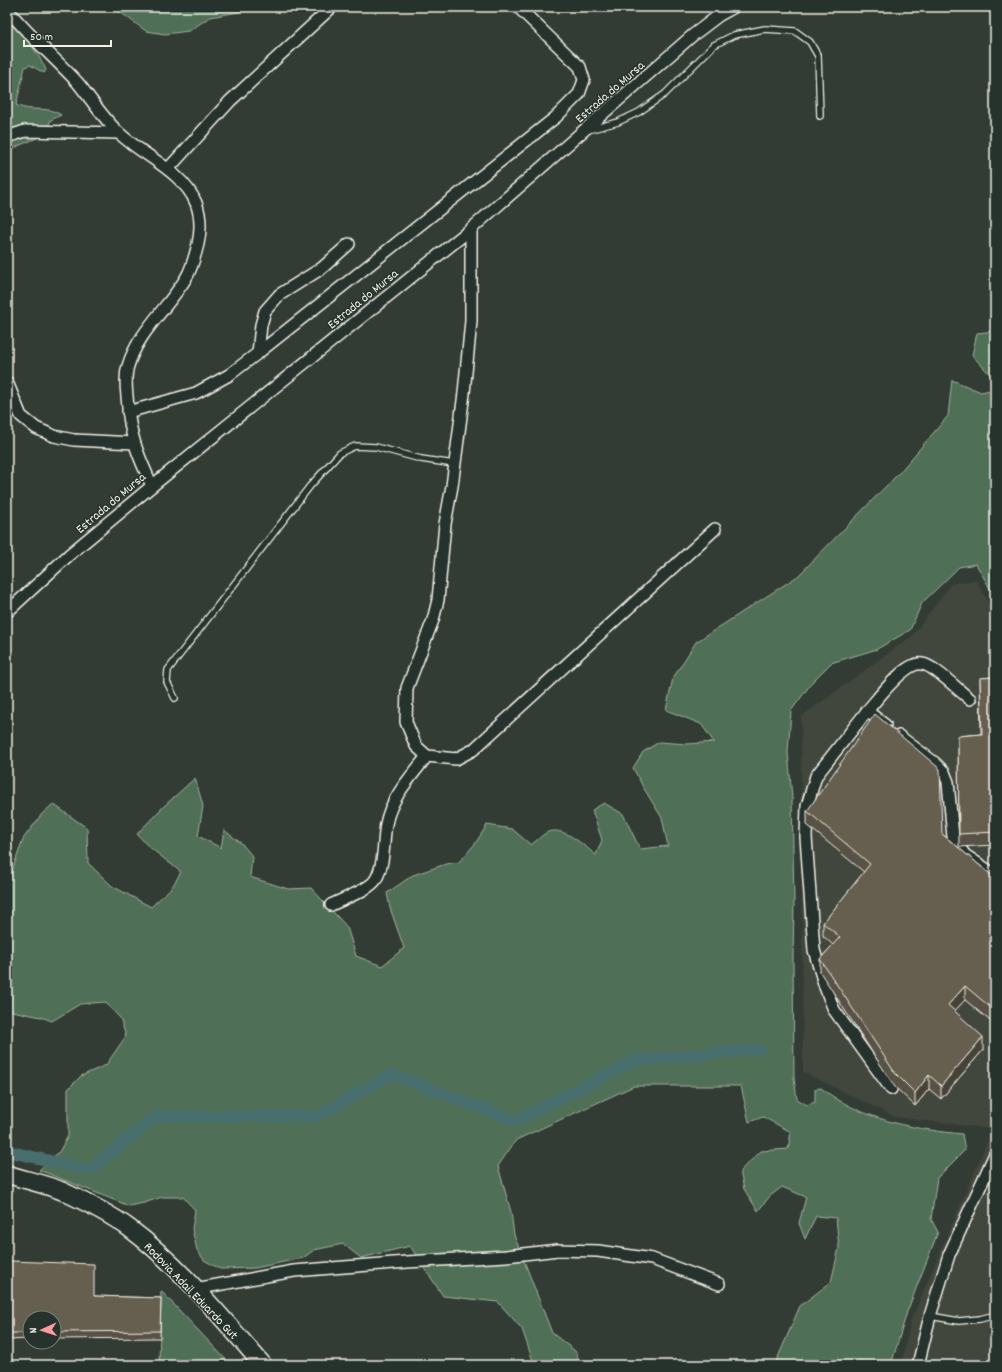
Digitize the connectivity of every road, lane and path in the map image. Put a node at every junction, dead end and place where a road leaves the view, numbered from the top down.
1 (332, 7) edge
2 (518, 7) edge
3 (734, 7) edge
4 (7, 9) edge
5 (820, 116) dead end
6 (586, 130) junction
7 (118, 133) junction
8 (7, 137) edge
9 (168, 169) junction
10 (471, 229) junction
11 (349, 244) dead end
12 (258, 353) junction
13 (7, 382) edge
14 (128, 412) junction
15 (134, 443) junction
16 (454, 464) junction
17 (152, 486) junction
18 (715, 530) dead end
19 (7, 612) edge
20 (175, 698) dead end
21 (970, 699) dead end
22 (867, 712) junction
23 (428, 756) junction
24 (995, 875) edge
25 (332, 905) dead end
26 (891, 1089) dead end
27 (995, 1154) edge
28 (7, 1174) edge
29 (718, 1284) dead end
30 (195, 1289) junction
31 (995, 1315) edge
32 (930, 1316) junction
33 (262, 1365) edge
34 (918, 1365) edge

1 - 9 street
2 - 12 street
3 - 6 street, Estrada do Mursa
4 - 7 street
5 - 6 lane
6 - 10 street, Estrada do Mursa
7 - 8 street
7 - 9 street
9 - 14 street
10 - 16 street
10 - 17 street, Estrada do Mursa
11 - 12 street
12 - 14 street
13 - 15 street
14 - 15 street
15 - 17 street
16 - 20 lane
16 - 23 street
17 - 19 street, Estrada do Mursa
18 - 23 street
21 - 22 street
22 - 24 street
22 - 26 street
23 - 25 street
27 - 32 street
28 - 30 main road, Rodovia Adail Eduardo Gut
29 - 30 street
30 - 33 main road, Rodovia Adail Eduardo Gut
31 - 32 lane
32 - 34 street

